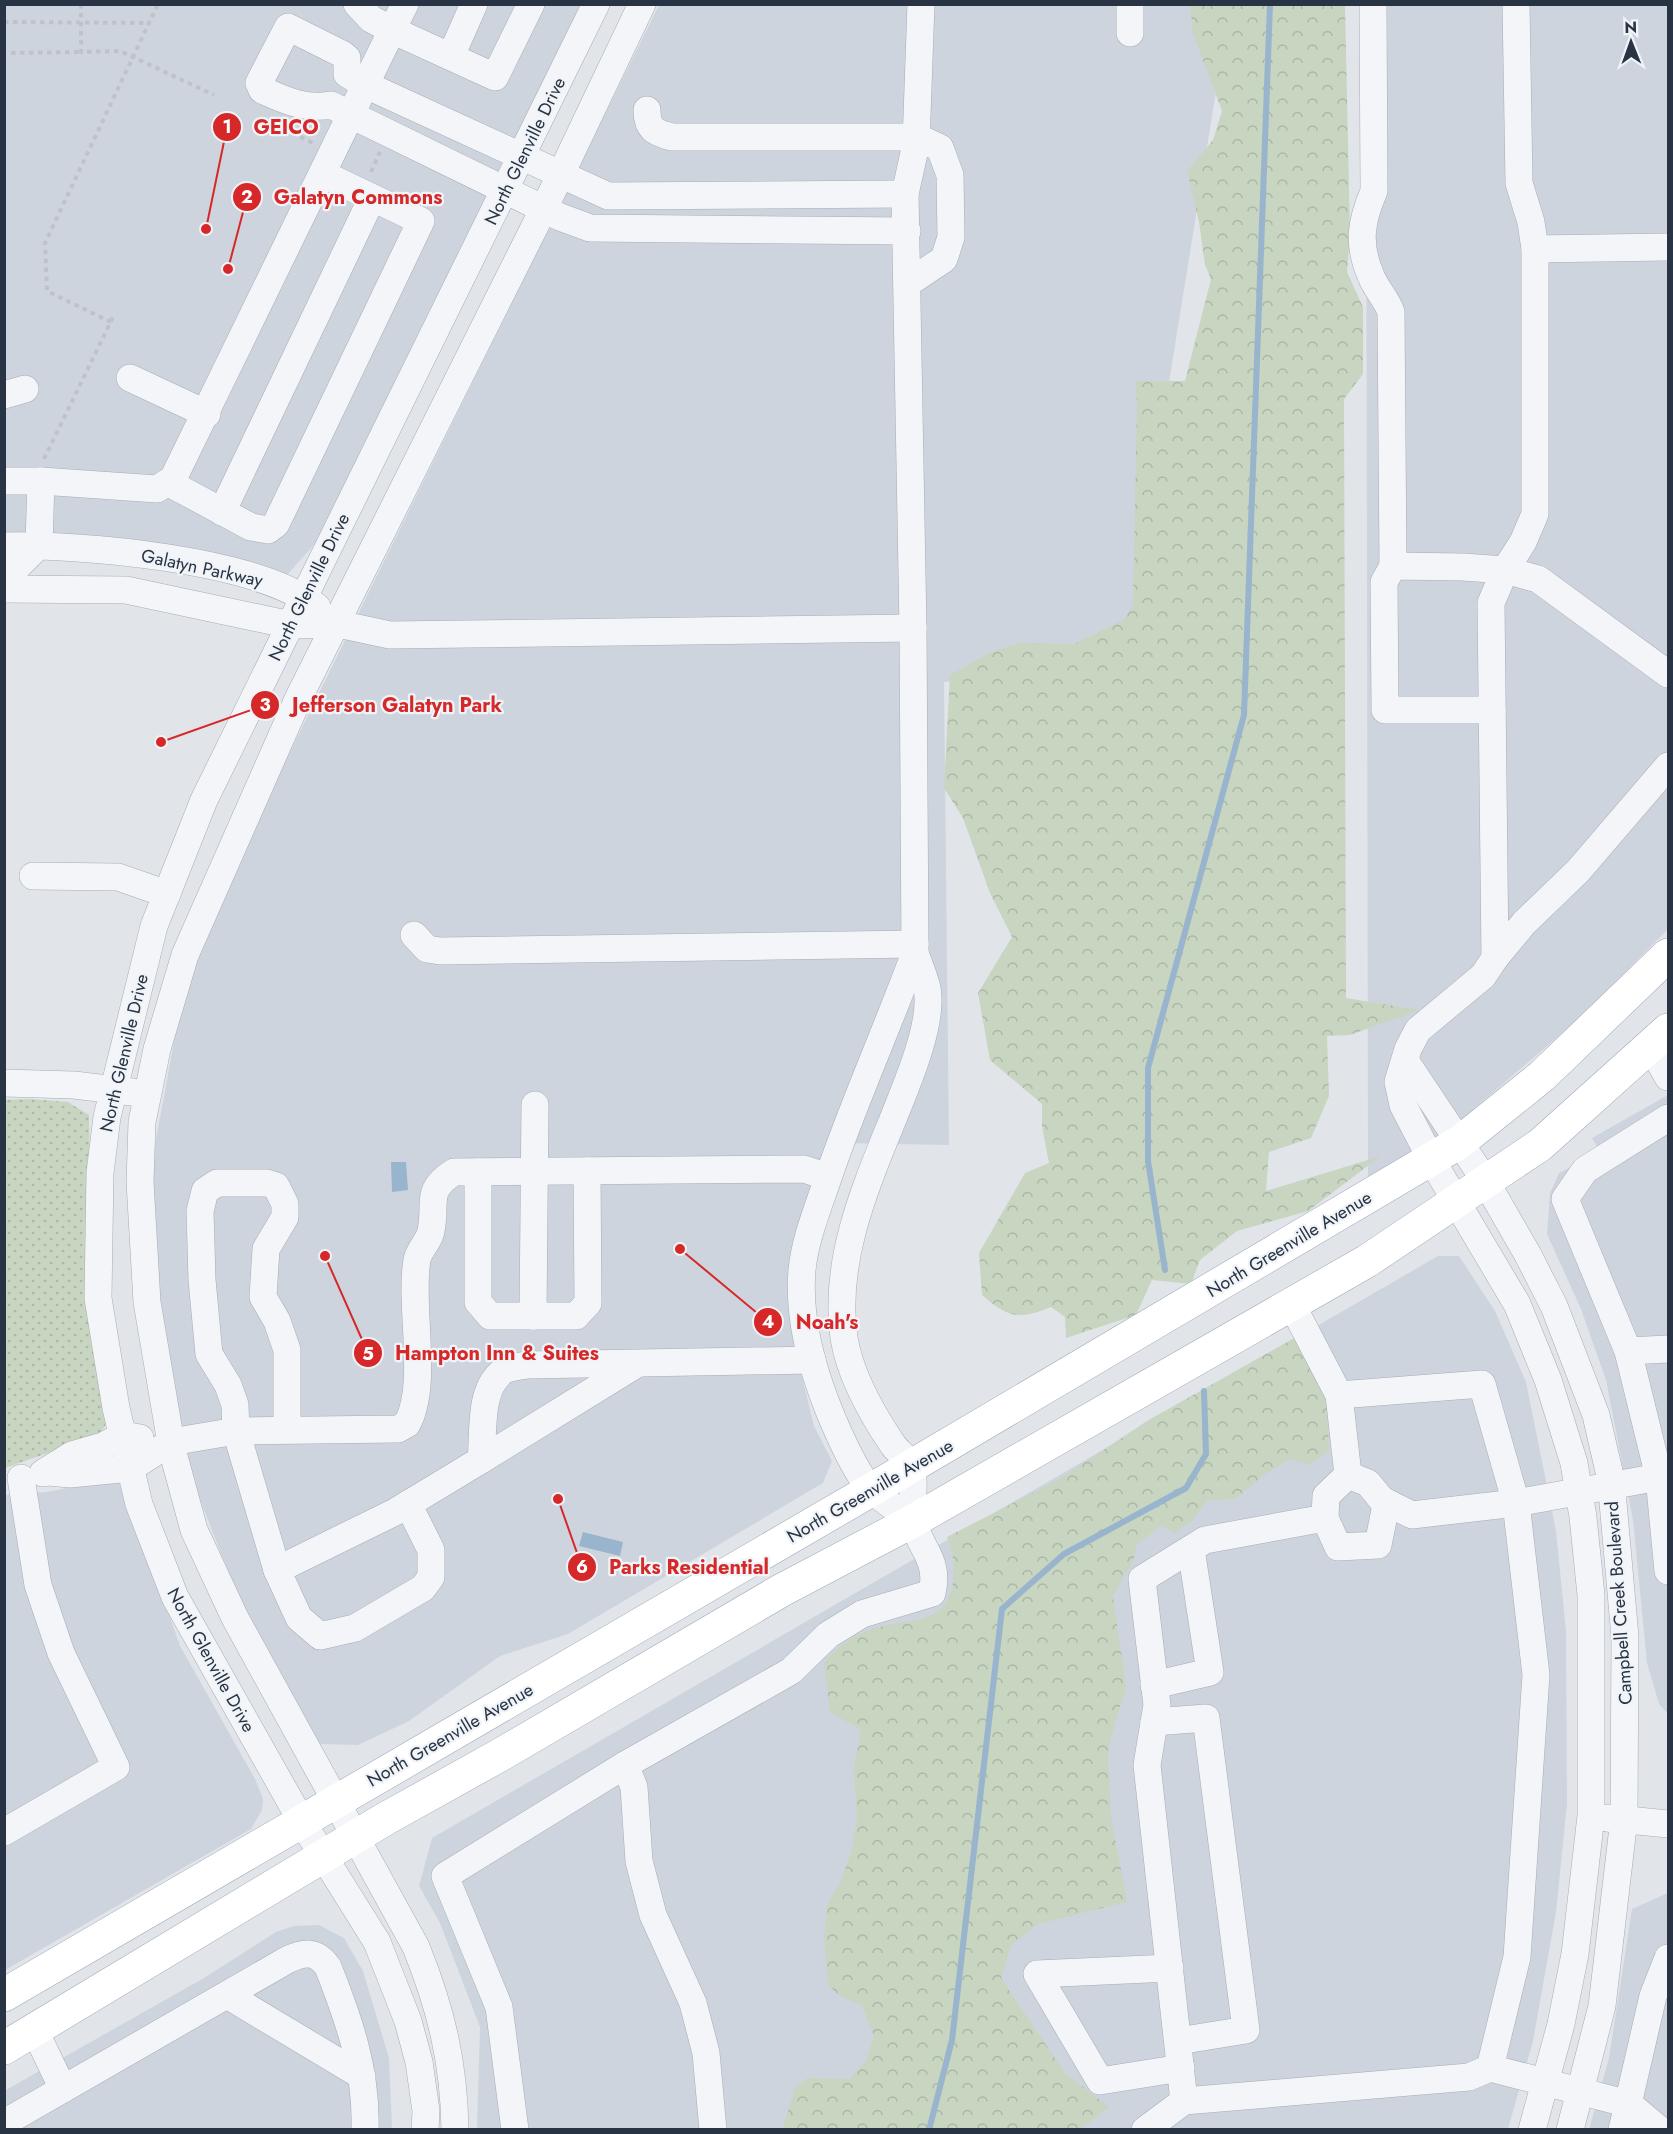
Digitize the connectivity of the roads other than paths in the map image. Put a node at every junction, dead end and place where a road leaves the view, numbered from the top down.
1 (357, 4) edge
2 (405, 4) edge
3 (474, 4) edge
4 (531, 4) edge
5 (596, 4) edge
6 (642, 4) edge
7 (921, 4) edge
8 (1130, 4) edge
9 (1373, 4) edge
10 (1516, 4) edge
11 (392, 30) junction
12 (1130, 33) dead end
13 (451, 56) junction
14 (357, 79) junction
15 (647, 110) dead end
16 (341, 111) junction
17 (916, 137) junction
18 (522, 157) junction
19 (328, 164) junction
20 (561, 174) junction
21 (506, 190) junction
22 (905, 194) junction
23 (372, 198) junction
24 (544, 208) junction
25 (907, 231) junction
26 (1668, 247) edge
27 (1534, 249) junction
28 (908, 283) junction
29 (130, 378) dead end
30 (207, 414) junction
31 (4, 481) edge
32 (40, 481) junction
33 (169, 483) junction
34 (222, 512) junction
35 (39, 545) junction
36 (4, 546) edge
37 (1393, 566) junction
38 (1505, 570) junction
39 (4, 573) edge
40 (4, 590) edge
41 (304, 596) junction
42 (338, 624) junction
43 (291, 625) junction
44 (914, 628) junction
45 (1668, 674) edge
46 (1492, 710) junction
47 (1668, 766) edge
48 (33, 876) dead end
49 (167, 894) junction
50 (414, 935) dead end
51 (915, 949) junction
52 (1668, 955) edge
53 (1495, 958) junction
54 (1660, 1038) edge
55 (1406, 1062) junction
56 (1668, 1077) edge
57 (4, 1083) edge
58 (114, 1089) junction
59 (147, 1094) junction
60 (535, 1105) dead end
61 (1668, 1118) edge
62 (1460, 1142) junction
63 (1431, 1159) junction
64 (586, 1171) junction
65 (478, 1172) junction
66 (534, 1172) junction
67 (828, 1177) junction
68 (1486, 1182) junction
69 (1457, 1201) junction
70 (1292, 1303) junction
71 (533, 1316) junction
72 (1668, 1349) edge
73 (1628, 1351) junction
74 (812, 1360) junction
75 (635, 1365) junction
76 (1339, 1395) junction
77 (288, 1429) junction
78 (236, 1431) junction
79 (123, 1436) junction
80 (171, 1442) junction
81 (481, 1460) junction
82 (911, 1467) junction
83 (131, 1468) junction
84 (48, 1472) junction
85 (1348, 1474) junction
86 (1659, 1477) junction
87 (13, 1480) edge
88 (1612, 1486) junction
89 (871, 1490) junction
90 (1579, 1492) junction
91 (1382, 1500) junction
92 (1516, 1503) junction
93 (408, 1504) junction
94 (1325, 1518) junction
95 (913, 1521) junction
96 (1191, 1549) junction
97 (277, 1570) junction
98 (1668, 1571) edge
99 (1154, 1685) junction
100 (1154, 1722) junction
101 (625, 1765) junction
102 (336, 1801) junction
103 (1591, 1816) junction
104 (1624, 1819) junction
105 (302, 1822) junction
106 (1668, 1824) edge
107 (4, 1832) edge
108 (354, 1838) junction
109 (323, 1856) junction
110 (1668, 1958) edge
111 (1170, 1968) junction
112 (7, 1987) edge
113 (227, 1995) junction
114 (35, 2031) junction
115 (1178, 2041) junction
116 (4, 2048) edge
117 (1181, 2068) junction
118 (1490, 2068) junction
119 (362, 2076) junction
120 (1547, 2081) junction
121 (63, 2089) junction
122 (1580, 2090) junction
123 (1184, 2101) junction
124 (1629, 2104) junction
125 (4, 2123) edge
126 (365, 2130) edge
127 (425, 2130) edge
128 (455, 2130) edge
129 (515, 2130) edge
130 (713, 2130) edge
131 (1145, 2130) edge
132 (1532, 2130) edge
133 (1570, 2130) edge
134 (1622, 2130) edge
135 (1660, 2130) edge

1 - 11 street
2 - 11 street
3 - 13 street
4 - 13 street
5 - 18 street, North Glenville Drive
6 - 20 street, North Glenville Drive
7 - 17 street
8 - 12 street
9 - 37 street
10 - 27 street
11 - 13 street
11 - 14 street
14 - 16 street
14 - 16 street
14 - 18 street
15 - 17 street
16 - 19 street
16 - 21 street
17 - 22 street
17 - 28 street
18 - 20 street
18 - 21 street, North Glenville Drive
19 - 23 street
19 - 30 street
20 - 22 street
20 - 24 street, North Glenville Drive
21 - 24 street
21 - 41 street, North Glenville Drive
22 - 25 street
23 - 34 street
23 - 34 street
24 - 25 street
24 - 42 street, North Glenville Drive
25 - 28 street
26 - 27 street
27 - 38 street
28 - 44 street
29 - 30 street
30 - 33 street
31 - 32 street
32 - 33 street
32 - 35 street
33 - 34 street
35 - 36 street, Galatyn Parkway
35 - 39 street
35 - 41 street, Galatyn Parkway
37 - 38 street
37 - 46 street
38 - 45 street
38 - 46 street
40 - 43 street, Galatyn Parkway
41 - 42 street, Galatyn Parkway
41 - 43 street, North Glenville Drive
42 - 43 street, Galatyn Parkway
42 - 44 street
42 - 59 street, North Glenville Drive
43 - 49 street, North Glenville Drive
44 - 51 street
46 - 53 street
47 - 53 street, Campbell Creek Boulevard
48 - 49 street
49 - 58 street, North Glenville Drive
50 - 51 street
51 - 67 street
51 - 82 street
52 - 62 main road, North Greenville Avenue
53 - 55 street, Campbell Creek Boulevard
54 - 56 street
54 - 68 main road
55 - 62 street, Campbell Creek Boulevard
55 - 63 street, Campbell Creek Boulevard
57 - 58 street
58 - 59 street
58 - 79 street, North Glenville Drive
59 - 80 street, North Glenville Drive
60 - 66 street
61 - 73 street
62 - 63 main road, North Greenville Avenue
62 - 68 street, Campbell Creek Boulevard
63 - 69 street, Campbell Creek Boulevard
63 - 82 main road, North Greenville Avenue
64 - 66 street
64 - 67 street
64 - 71 street
65 - 66 street
65 - 71 street
65 - 77 street
66 - 71 street
67 - 74 street
68 - 69 main road
68 - 88 street, Campbell Creek Boulevard
69 - 70 main road
69 - 90 street, Campbell Creek Boulevard
70 - 76 street
70 - 95 main road
72 - 73 street
73 - 86 street
74 - 75 street
74 - 89 street
75 - 81 street
75 - 81 street
76 - 85 street
76 - 92 street
77 - 78 street
77 - 78 street
78 - 80 street
78 - 97 street
79 - 80 street
79 - 83 street, North Glenville Drive
79 - 84 street
80 - 83 street
80 - 102 street, North Glenville Drive
81 - 93 street
82 - 89 main road, North Greenville Avenue
82 - 95 street
83 - 84 street
83 - 105 street, North Glenville Drive
84 - 87 street
85 - 91 street
85 - 94 street
86 - 88 street
86 - 98 street
87 - 107 street
88 - 90 street
88 - 104 street, Campbell Creek Boulevard
89 - 95 street
89 - 102 main road, North Greenville Avenue
90 - 92 street
90 - 103 street, Campbell Creek Boulevard
91 - 92 street
91 - 94 street
92 - 118 street
93 - 97 street
93 - 97 street
94 - 96 street
95 - 101 street
95 - 108 main road
96 - 99 street
96 - 99 street
99 - 100 street
100 - 111 street
100 - 115 street
101 - 129 street
101 - 130 street
102 - 105 main road, North Greenville Avenue
102 - 108 street, North Glenville Drive
103 - 104 street
103 - 120 street, Campbell Creek Boulevard
104 - 106 street
104 - 122 street, Campbell Creek Boulevard
105 - 109 street, North Glenville Drive
105 - 112 main road, North Greenville Avenue
108 - 109 main road
108 - 128 street, North Glenville Drive
109 - 114 main road
109 - 127 street, North Glenville Drive
110 - 124 street
111 - 115 street
111 - 117 street
112 - 114 main road
113 - 119 street
113 - 119 street
113 - 121 street
114 - 116 main road
114 - 121 street
115 - 117 street
117 - 123 street
118 - 120 street
118 - 123 street
119 - 126 street
120 - 122 street
120 - 132 street, Campbell Creek Boulevard
121 - 125 street
122 - 124 street
122 - 133 street, Campbell Creek Boulevard
123 - 131 street
124 - 134 street
124 - 135 street

